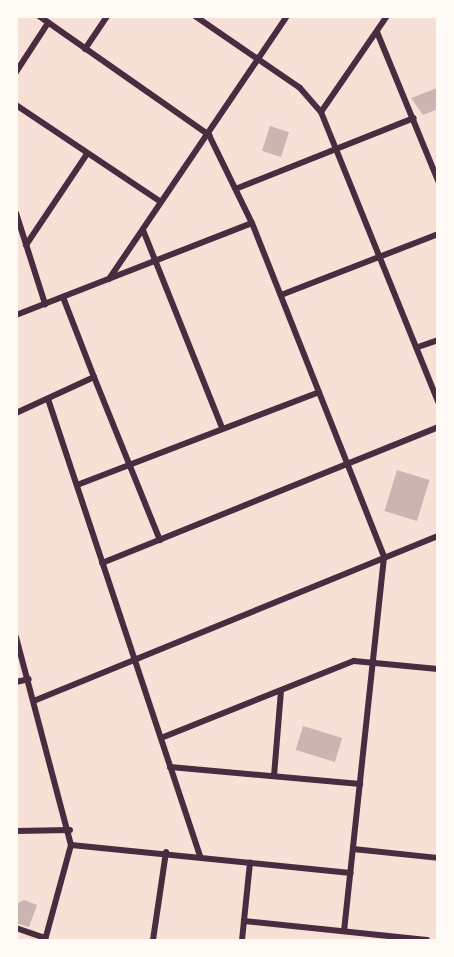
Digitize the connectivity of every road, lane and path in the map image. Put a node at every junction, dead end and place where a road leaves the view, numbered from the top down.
1 (39, 16) edge
2 (107, 16) edge
3 (195, 16) edge
4 (287, 16) edge
5 (387, 16) edge
6 (48, 24) junction
7 (377, 32) junction
8 (85, 49) junction
9 (259, 59) junction
10 (16, 72) edge
11 (16, 105) edge
12 (321, 112) junction
13 (414, 118) junction
14 (209, 135) junction
15 (337, 147) junction
16 (87, 154) junction
17 (438, 181) edge
18 (237, 188) junction
19 (161, 202) junction
20 (16, 213) edge
21 (252, 223) junction
22 (143, 230) junction
23 (438, 234) edge
24 (26, 244) junction
25 (381, 257) junction
26 (155, 261) junction
27 (109, 279) junction
28 (282, 296) junction
29 (63, 297) junction
30 (45, 304) junction
31 (16, 315) edge
32 (438, 340) edge
33 (418, 347) junction
34 (94, 377) junction
35 (319, 392) junction
36 (48, 399) junction
37 (438, 402) edge
38 (16, 413) edge
39 (438, 427) edge
40 (222, 428) junction
41 (350, 462) junction
42 (129, 464) junction
43 (77, 485) junction
44 (438, 536) edge
45 (160, 540) junction
46 (384, 556) junction
47 (102, 563) junction
48 (16, 637) edge
49 (135, 659) junction
50 (370, 661) junction
51 (438, 669) edge
52 (29, 679) junction
53 (16, 682) edge
54 (281, 691) junction
55 (36, 700) junction
56 (160, 738) junction
57 (170, 767) junction
58 (274, 776) junction
59 (360, 784) junction
60 (70, 830) junction
61 (16, 831) edge
62 (71, 845) junction
63 (353, 849) junction
64 (166, 852) junction
65 (200, 856) junction
66 (438, 858) edge
67 (250, 862) junction
68 (351, 873) junction
69 (244, 921) junction
70 (16, 928) edge
71 (344, 931) junction
72 (45, 939) edge
73 (153, 940) edge
74 (242, 940) edge
75 (415, 940) edge
76 (428, 940) edge

1 - 6 street
2 - 8 street
3 - 9 street
4 - 9 street
5 - 7 street
6 - 8 street
6 - 10 street
7 - 12 street
7 - 13 street
8 - 14 street
9 - 12 street
9 - 14 street
11 - 16 street
12 - 15 street
13 - 15 street
13 - 17 street
14 - 18 street
14 - 19 street
15 - 18 street
15 - 25 street
16 - 19 street
16 - 24 street
18 - 21 street
19 - 22 street
20 - 24 street
21 - 26 street
21 - 28 street
22 - 26 street
22 - 27 street
23 - 25 street
24 - 30 street
25 - 28 street
25 - 33 street
26 - 27 street
26 - 40 street
27 - 29 street
28 - 35 street
29 - 30 street
29 - 34 street
30 - 31 street
32 - 33 street
33 - 37 street
34 - 36 street
34 - 42 street
35 - 40 street
35 - 41 street
36 - 38 street
36 - 43 street
39 - 41 street
40 - 42 street
41 - 45 street
41 - 46 street
42 - 43 street
42 - 45 street
43 - 47 street
44 - 46 street
45 - 47 street
46 - 49 street
46 - 50 street
47 - 49 street
48 - 52 street
49 - 55 street
49 - 56 street
50 - 51 street
50 - 54 street
50 - 59 street
52 - 53 street
52 - 55 street
54 - 56 street
54 - 58 street
55 - 60 street
56 - 57 street
57 - 58 street
57 - 65 street
58 - 59 street
59 - 63 street
60 - 61 street
60 - 62 street
62 - 64 street
62 - 72 street
63 - 66 street
63 - 68 street
64 - 65 street
64 - 73 street
65 - 67 street
67 - 68 street
67 - 69 street
68 - 71 street
69 - 71 street
69 - 74 street
70 - 72 street
71 - 75 street
75 - 76 street

